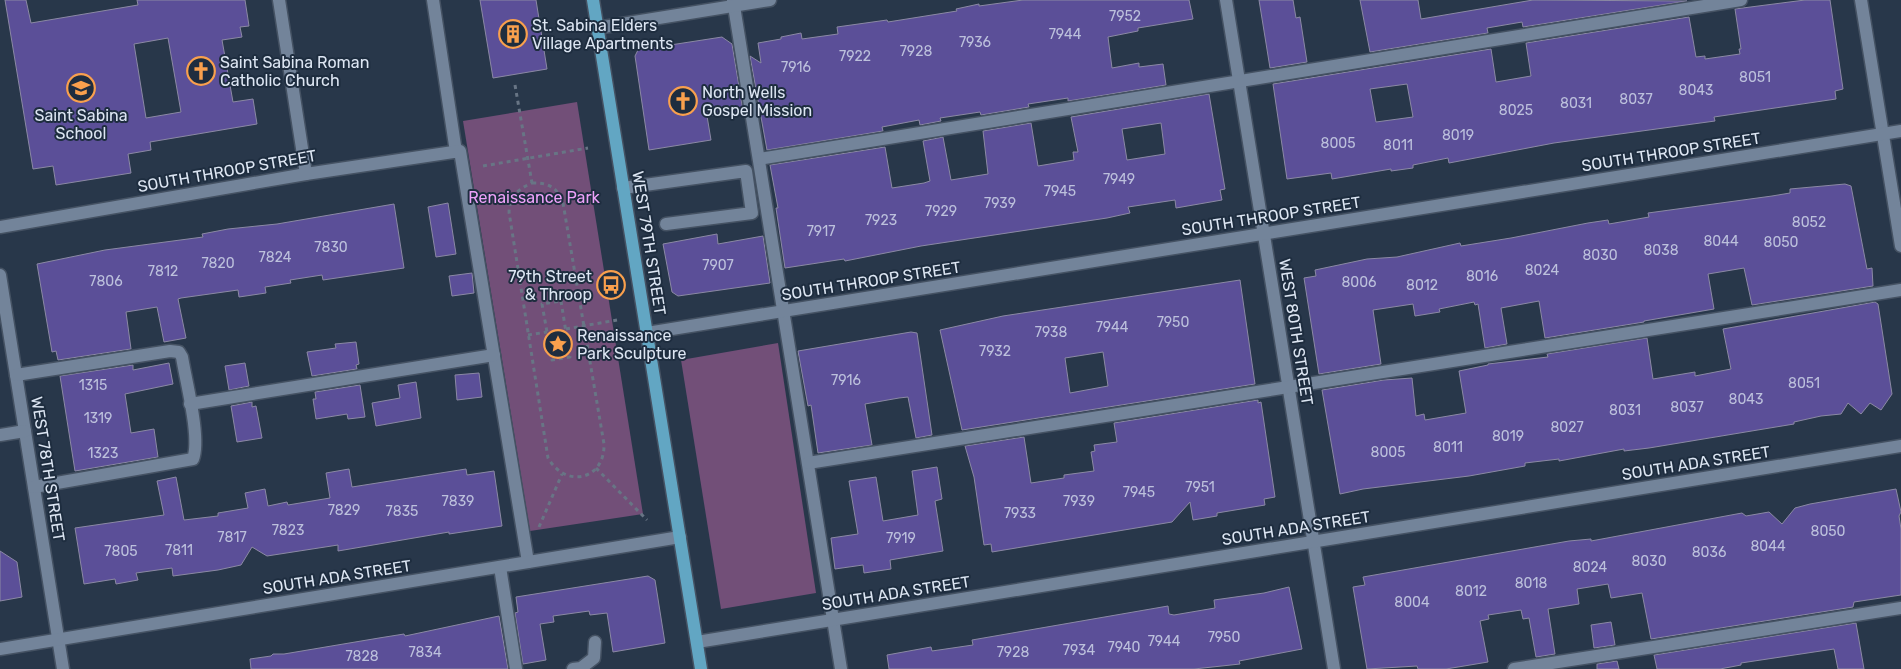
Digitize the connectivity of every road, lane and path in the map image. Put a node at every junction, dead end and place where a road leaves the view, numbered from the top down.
1 (279, 0) edge
2 (433, 0) edge
3 (593, 0) edge
4 (770, 0) edge
5 (1226, 0) edge
6 (1741, 0) edge
7 (1862, 0) edge
8 (734, 3) edge
9 (597, 28) junction
10 (1240, 81) junction
11 (515, 85) dead end
12 (1901, 131) edge
13 (1883, 134) junction
14 (588, 148) dead end
15 (458, 151) junction
16 (528, 158) junction
17 (759, 159) junction
18 (483, 166) dead end
19 (306, 174) junction
20 (532, 184) junction
21 (623, 188) junction
22 (666, 224) dead end
23 (0, 226) edge
24 (1264, 234) junction
25 (1901, 246) edge
26 (0, 275) edge
27 (1901, 290) edge
28 (784, 311) junction
29 (617, 320) dead end
30 (584, 326) junction
31 (566, 329) junction
32 (547, 332) junction
33 (647, 334) junction
34 (528, 335) junction
35 (494, 356) junction
36 (16, 375) junction
37 (1288, 388) junction
38 (190, 404) junction
39 (25, 431) junction
40 (0, 435) edge
41 (1901, 446) edge
42 (808, 464) junction
43 (596, 468) junction
44 (562, 474) junction
45 (34, 487) junction
46 (647, 520) dead end
47 (538, 528) dead end
48 (680, 537) junction
49 (1313, 542) junction
50 (528, 562) junction
51 (500, 567) junction
52 (1901, 608) edge
53 (833, 620) junction
54 (58, 639) junction
55 (595, 642) dead end
56 (697, 642) junction
57 (0, 649) edge
58 (63, 669) edge
59 (516, 669) edge
60 (573, 669) edge
61 (701, 669) edge
62 (841, 669) edge
63 (1334, 669) edge
64 (1514, 669) edge

1 - 19 street
2 - 15 street
3 - 9 main road, WEST 79TH STREET
4 - 8 street
5 - 10 street, WEST 80TH STREET
6 - 10 street
7 - 13 street
8 - 9 street
8 - 17 street
9 - 21 main road, WEST 79TH STREET
10 - 17 street
10 - 24 street, WEST 80TH STREET
11 - 16 path
12 - 13 street, SOUTH THROOP STREET
13 - 24 street, SOUTH THROOP STREET
13 - 25 street
14 - 16 path
15 - 19 street, SOUTH THROOP STREET
15 - 35 street
16 - 18 path
16 - 20 path
17 - 28 street
19 - 23 street, SOUTH THROOP STREET
20 - 30 path
20 - 34 path
21 - 22 street
21 - 33 main road, WEST 79TH STREET
24 - 28 street, SOUTH THROOP STREET
24 - 37 street, WEST 80TH STREET
26 - 36 street, WEST 78TH STREET
27 - 37 street
28 - 33 street, SOUTH THROOP STREET
28 - 42 street
29 - 30 path
30 - 31 path
30 - 43 path
31 - 32 path
31 - 32 path
32 - 34 path
33 - 48 main road, WEST 79TH STREET
34 - 44 path
35 - 38 street
35 - 50 street
36 - 38 street
36 - 39 street, WEST 78TH STREET
37 - 42 street
37 - 49 street, WEST 80TH STREET
38 - 45 street
39 - 40 street
39 - 45 street, WEST 78TH STREET
41 - 49 street, SOUTH ADA STREET
42 - 53 street
43 - 44 path
43 - 46 path
44 - 47 path
45 - 54 street, WEST 78TH STREET
48 - 50 street, SOUTH ADA STREET
48 - 56 main road, WEST 79TH STREET
49 - 53 street, SOUTH ADA STREET
49 - 63 street, WEST 80TH STREET
50 - 51 street, SOUTH ADA STREET
51 - 54 street, SOUTH ADA STREET
51 - 59 street
52 - 64 street
53 - 56 street, SOUTH ADA STREET
53 - 62 street
54 - 57 street, SOUTH ADA STREET
54 - 58 street, WEST 78TH STREET
55 - 60 street
56 - 61 main road, WEST 79TH STREET

